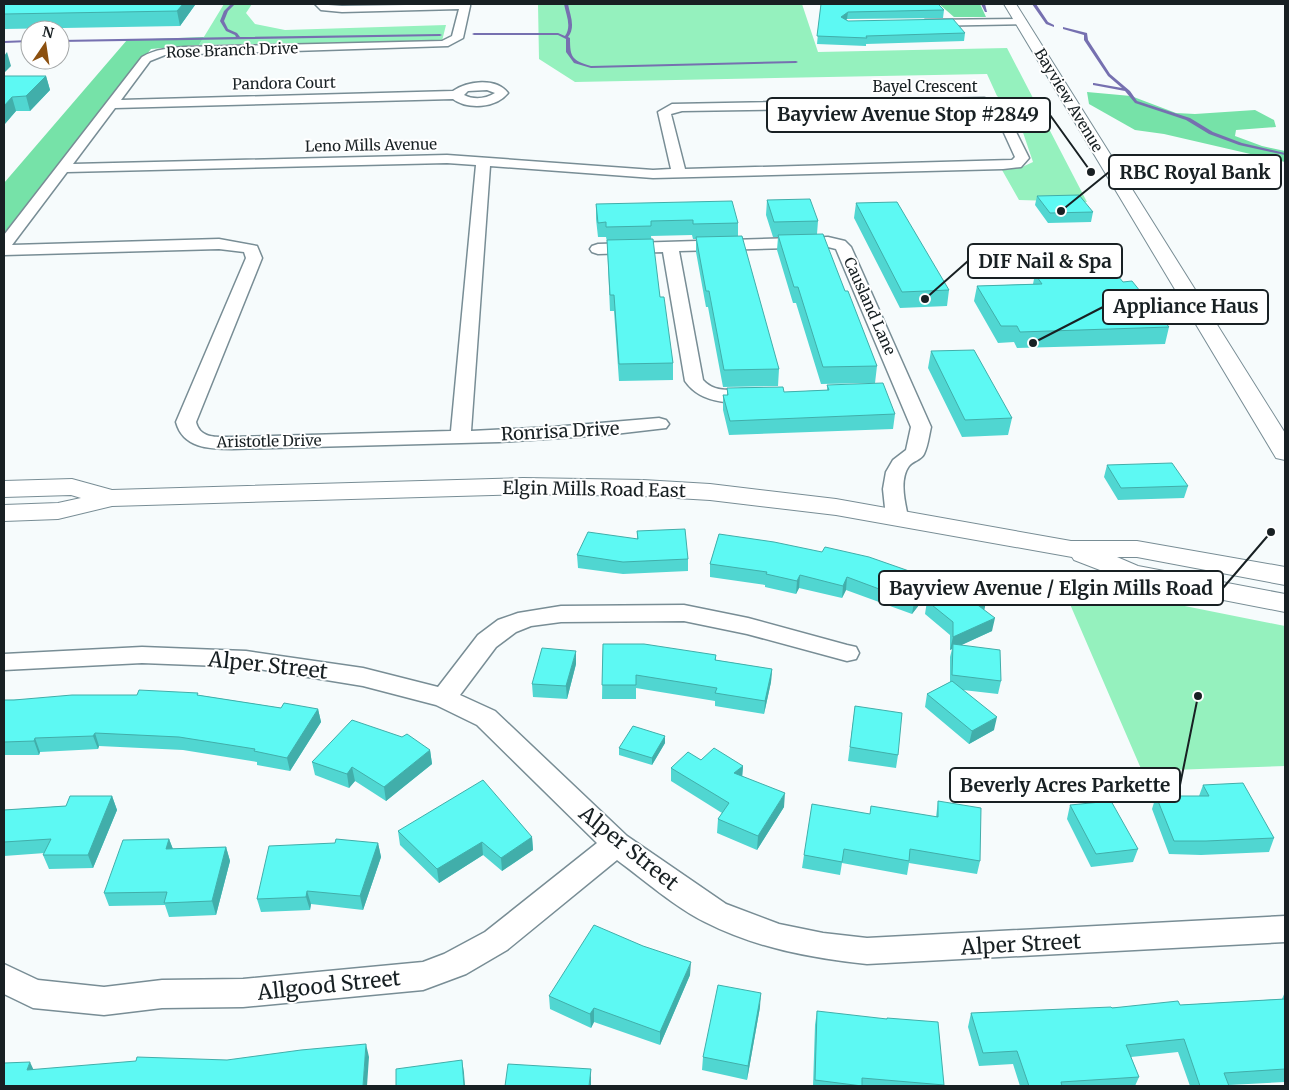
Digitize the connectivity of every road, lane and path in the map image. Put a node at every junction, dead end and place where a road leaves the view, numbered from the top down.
1 (320, 4) edge
2 (465, 5) edge
3 (1016, 13) edge
4 (915, 23) edge
5 (456, 95) dead end
6 (113, 104) junction
7 (483, 161) junction
8 (64, 168) junction
9 (679, 173) junction
10 (4, 245) edge
11 (670, 246) junction
12 (598, 249) dead end
13 (4, 250) edge
14 (779, 393) edge
15 (660, 424) dead end
16 (461, 436) junction
17 (1285, 453) edge
18 (4, 489) edge
19 (112, 498) junction
20 (4, 513) edge
21 (897, 517) junction
22 (1072, 549) junction
23 (1285, 576) edge
24 (1285, 603) edge
25 (847, 653) dead end
26 (4, 662) edge
27 (444, 698) junction
28 (616, 844) junction
29 (1285, 929) edge
30 (4, 978) edge

1 - 2 street
2 - 6 street, Rose Branch Drive
3 - 4 street
3 - 17 main road, Bayview Avenue
5 - 6 street, Pandora Court
6 - 8 street, Rose Branch Drive
7 - 8 street, Leno Mills Avenue
7 - 9 street, Leno Mills Avenue
7 - 16 street
8 - 10 street, Rose Branch Drive
9 - 9 street, Bayel Crescent
11 - 12 street, Causland Lane
11 - 14 street
11 - 21 street, Causland Lane
13 - 16 street, Aristotle Drive
15 - 16 street, Ronrisa Drive
18 - 19 main road, Elgin Mills Road East
19 - 20 main road, Elgin Mills Road East
19 - 21 main road, Elgin Mills Road East
21 - 22 main road, Elgin Mills Road East
22 - 23 main road, Elgin Mills Road East
22 - 24 main road, Elgin Mills Road East
25 - 27 street
26 - 27 street, Alper Street
27 - 28 street, Alper Street
28 - 29 street, Alper Street
28 - 30 street, Allgood Street

